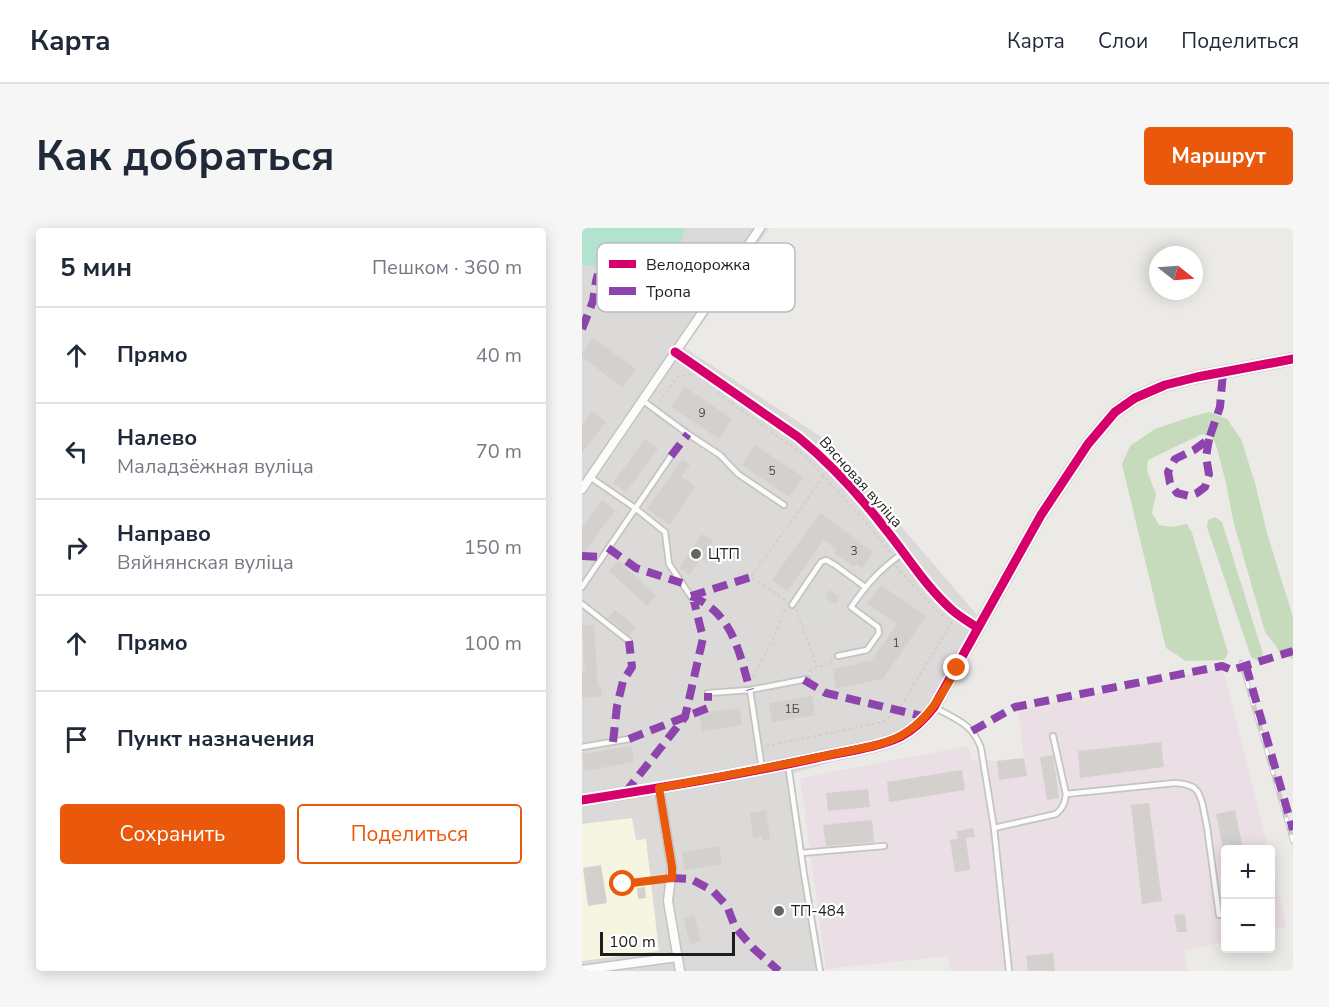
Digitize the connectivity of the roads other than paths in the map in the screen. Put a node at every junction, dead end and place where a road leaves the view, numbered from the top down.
1 (760, 228) edge
2 (750, 243) edge
3 (702, 312) edge
4 (675, 352) junction
5 (1293, 359) edge
6 (642, 400) junction
7 (671, 456) dead end
8 (590, 477) junction
9 (582, 489) edge
10 (784, 505) dead end
11 (635, 508) junction
12 (897, 558) junction
13 (582, 587) edge
14 (865, 587) junction
15 (694, 601) dead end
16 (582, 604) edge
17 (792, 605) road end
18 (978, 628) junction
19 (629, 641) dead end
20 (836, 656) road end
21 (807, 679) road end
22 (750, 690) junction
23 (708, 693) dead end
24 (934, 707) junction
25 (1053, 736) dead end
26 (630, 739) dead end
27 (582, 747) edge
28 (788, 764) junction
29 (762, 769) junction
30 (659, 788) junction
31 (1066, 794) junction
32 (582, 800) edge
33 (994, 828) junction
34 (884, 846) dead end
35 (801, 853) junction
36 (672, 878) junction
37 (623, 884) dead end
38 (1219, 915) dead end
39 (677, 957) junction
40 (582, 970) edge
41 (681, 971) edge
42 (820, 971) edge
43 (1009, 971) edge

1 - 2 street
3 - 4 street
4 - 6 street
4 - 12 street, Вясновая вуліца
5 - 18 street
6 - 8 street
6 - 10 lane
7 - 11 lane
8 - 9 street
8 - 11 lane
11 - 13 lane
11 - 15 lane
12 - 14 lane
12 - 18 street, Вясновая вуліца
14 - 17 lane
14 - 20 lane
16 - 19 lane
18 - 24 street
21 - 22 lane
22 - 23 lane
22 - 29 lane
24 - 28 street
24 - 33 lane
25 - 31 lane
26 - 27 lane
28 - 29 street
28 - 35 lane
29 - 30 street
30 - 32 street
30 - 36 street
31 - 33 lane
31 - 38 lane
33 - 43 lane
34 - 35 lane
35 - 42 lane
36 - 37 lane
36 - 39 street
39 - 40 street
39 - 41 street

